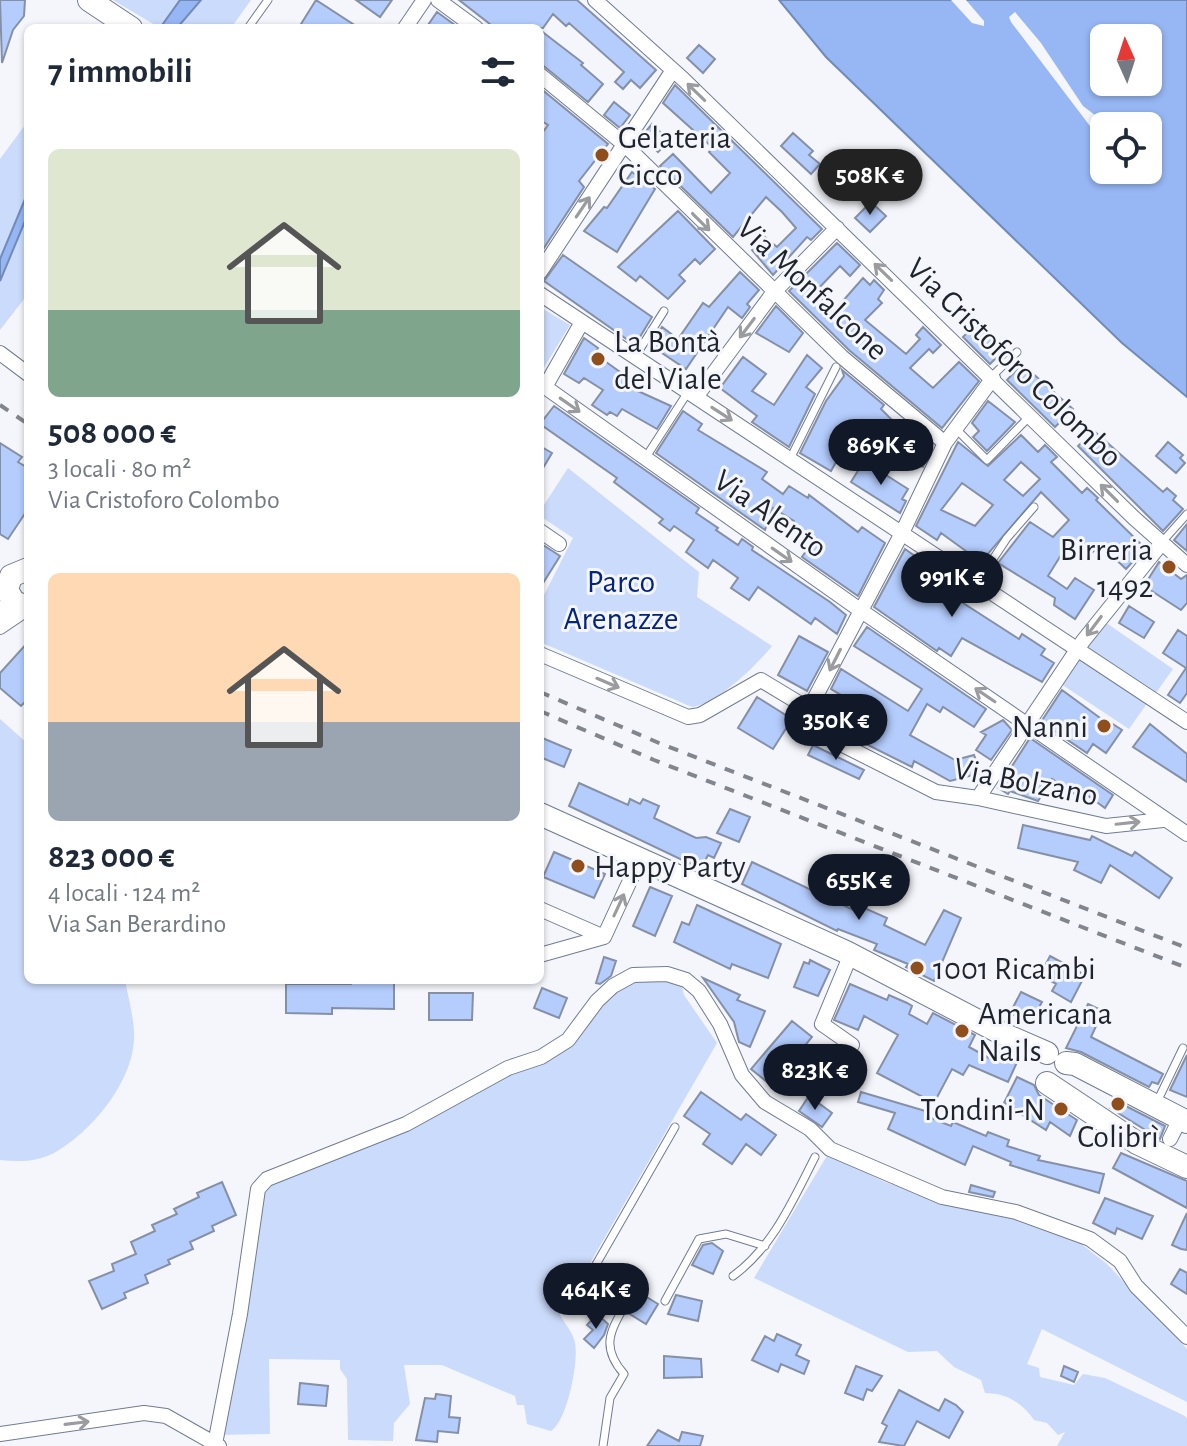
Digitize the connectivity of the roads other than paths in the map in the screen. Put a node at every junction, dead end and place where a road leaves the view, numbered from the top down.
1 (89, 0) edge
2 (268, 0) edge
3 (424, 0) edge
4 (438, 0) edge
5 (595, 0) edge
6 (125, 24) edge
7 (251, 24) edge
8 (408, 24) edge
9 (471, 24) edge
10 (673, 70) junction
11 (544, 78) edge
12 (625, 145) junction
13 (837, 228) junction
14 (544, 266) edge
15 (773, 293) junction
16 (544, 297) edge
17 (664, 311) dead end
18 (582, 322) junction
19 (1017, 352) dead end
20 (0, 353) edge
21 (635, 357) junction
22 (836, 367) dead end
23 (24, 371) edge
24 (992, 377) junction
25 (692, 395) junction
26 (1030, 416) junction
27 (954, 428) junction
28 (945, 443) junction
29 (645, 458) junction
30 (790, 459) junction
31 (1034, 507) dead end
32 (1187, 514) edge
33 (902, 533) junction
34 (544, 534) edge
35 (559, 544) dead end
36 (1161, 544) junction
37 (1187, 565) edge
38 (977, 583) junction
39 (16, 586) edge
40 (860, 610) junction
41 (0, 627) edge
42 (1077, 650) junction
43 (544, 656) edge
44 (809, 709) junction
45 (1187, 722) edge
46 (1028, 724) junction
47 (978, 798) junction
48 (544, 816) edge
49 (1163, 820) junction
50 (1187, 834) edge
51 (640, 859) junction
52 (544, 911) edge
53 (604, 937) junction
54 (544, 945) edge
55 (544, 954) edge
56 (851, 954) junction
57 (852, 1045) dead end
58 (1183, 1048) dead end
59 (1054, 1070) junction
60 (1155, 1106) junction
61 (675, 1127) dead end
62 (1179, 1127) edge
63 (815, 1157) dead end
64 (1187, 1167) edge
65 (765, 1246) junction
66 (733, 1276) dead end
67 (665, 1301) dead end
68 (1187, 1337) edge
69 (0, 1434) edge
70 (214, 1444) edge
71 (603, 1446) edge

1 - 6 main road
2 - 7 lane
3 - 8 street
4 - 9 street
5 - 10 street, Via Cristoforo Colombo
10 - 12 street
13 -> 10 street, Via Cristoforo Colombo
11 - 12 street, Via Monfalcone
14 -> 12 street
12 -> 15 street, Via Monfalcone
13 - 15 street
24 -> 13 street, Via Cristoforo Colombo
15 -> 25 street
15 - 28 street, Via Monfalcone
16 - 18 street
17 - 21 lane
18 - 21 street
18 -> 29 street, Via Alento
19 - 24 lane
20 - 23 street
21 - 25 street
22 - 30 lane
24 - 26 street, Via Cristoforo Colombo
24 - 27 street
25 - 29 lane
25 -> 30 street
26 - 27 lane
36 -> 26 street, Via Cristoforo Colombo
27 - 28 street
28 - 33 street
29 -> 40 street, Via Alento
30 - 33 street
31 - 38 lane
32 - 36 lane
33 - 38 street
33 - 40 street
34 - 35 street
36 - 37 street, Via Cristoforo Colombo
36 -> 42 street
38 - 42 street
39 - 41 street
40 -> 44 street
46 -> 40 street, Via Alento
42 - 45 street
42 - 46 street
43 -> 44 street, Via Bolzano
44 - 47 street, Via Bolzano
46 - 47 street
46 - 49 street, Via Alento
47 -> 49 street, Via Bolzano
48 - 51 main road
49 - 50 street, Via Alento
53 -> 51 street
51 - 56 main road
52 - 53 street
53 - 54 street
53 - 55 street
56 - 57 street
56 - 59 main road
58 - 60 lane
59 - 60 main road
59 - 64 main road
60 - 62 main road
61 - 71 lane
63 - 65 lane
65 - 66 lane
65 - 67 lane
68 - 70 street
69 -> 70 street

